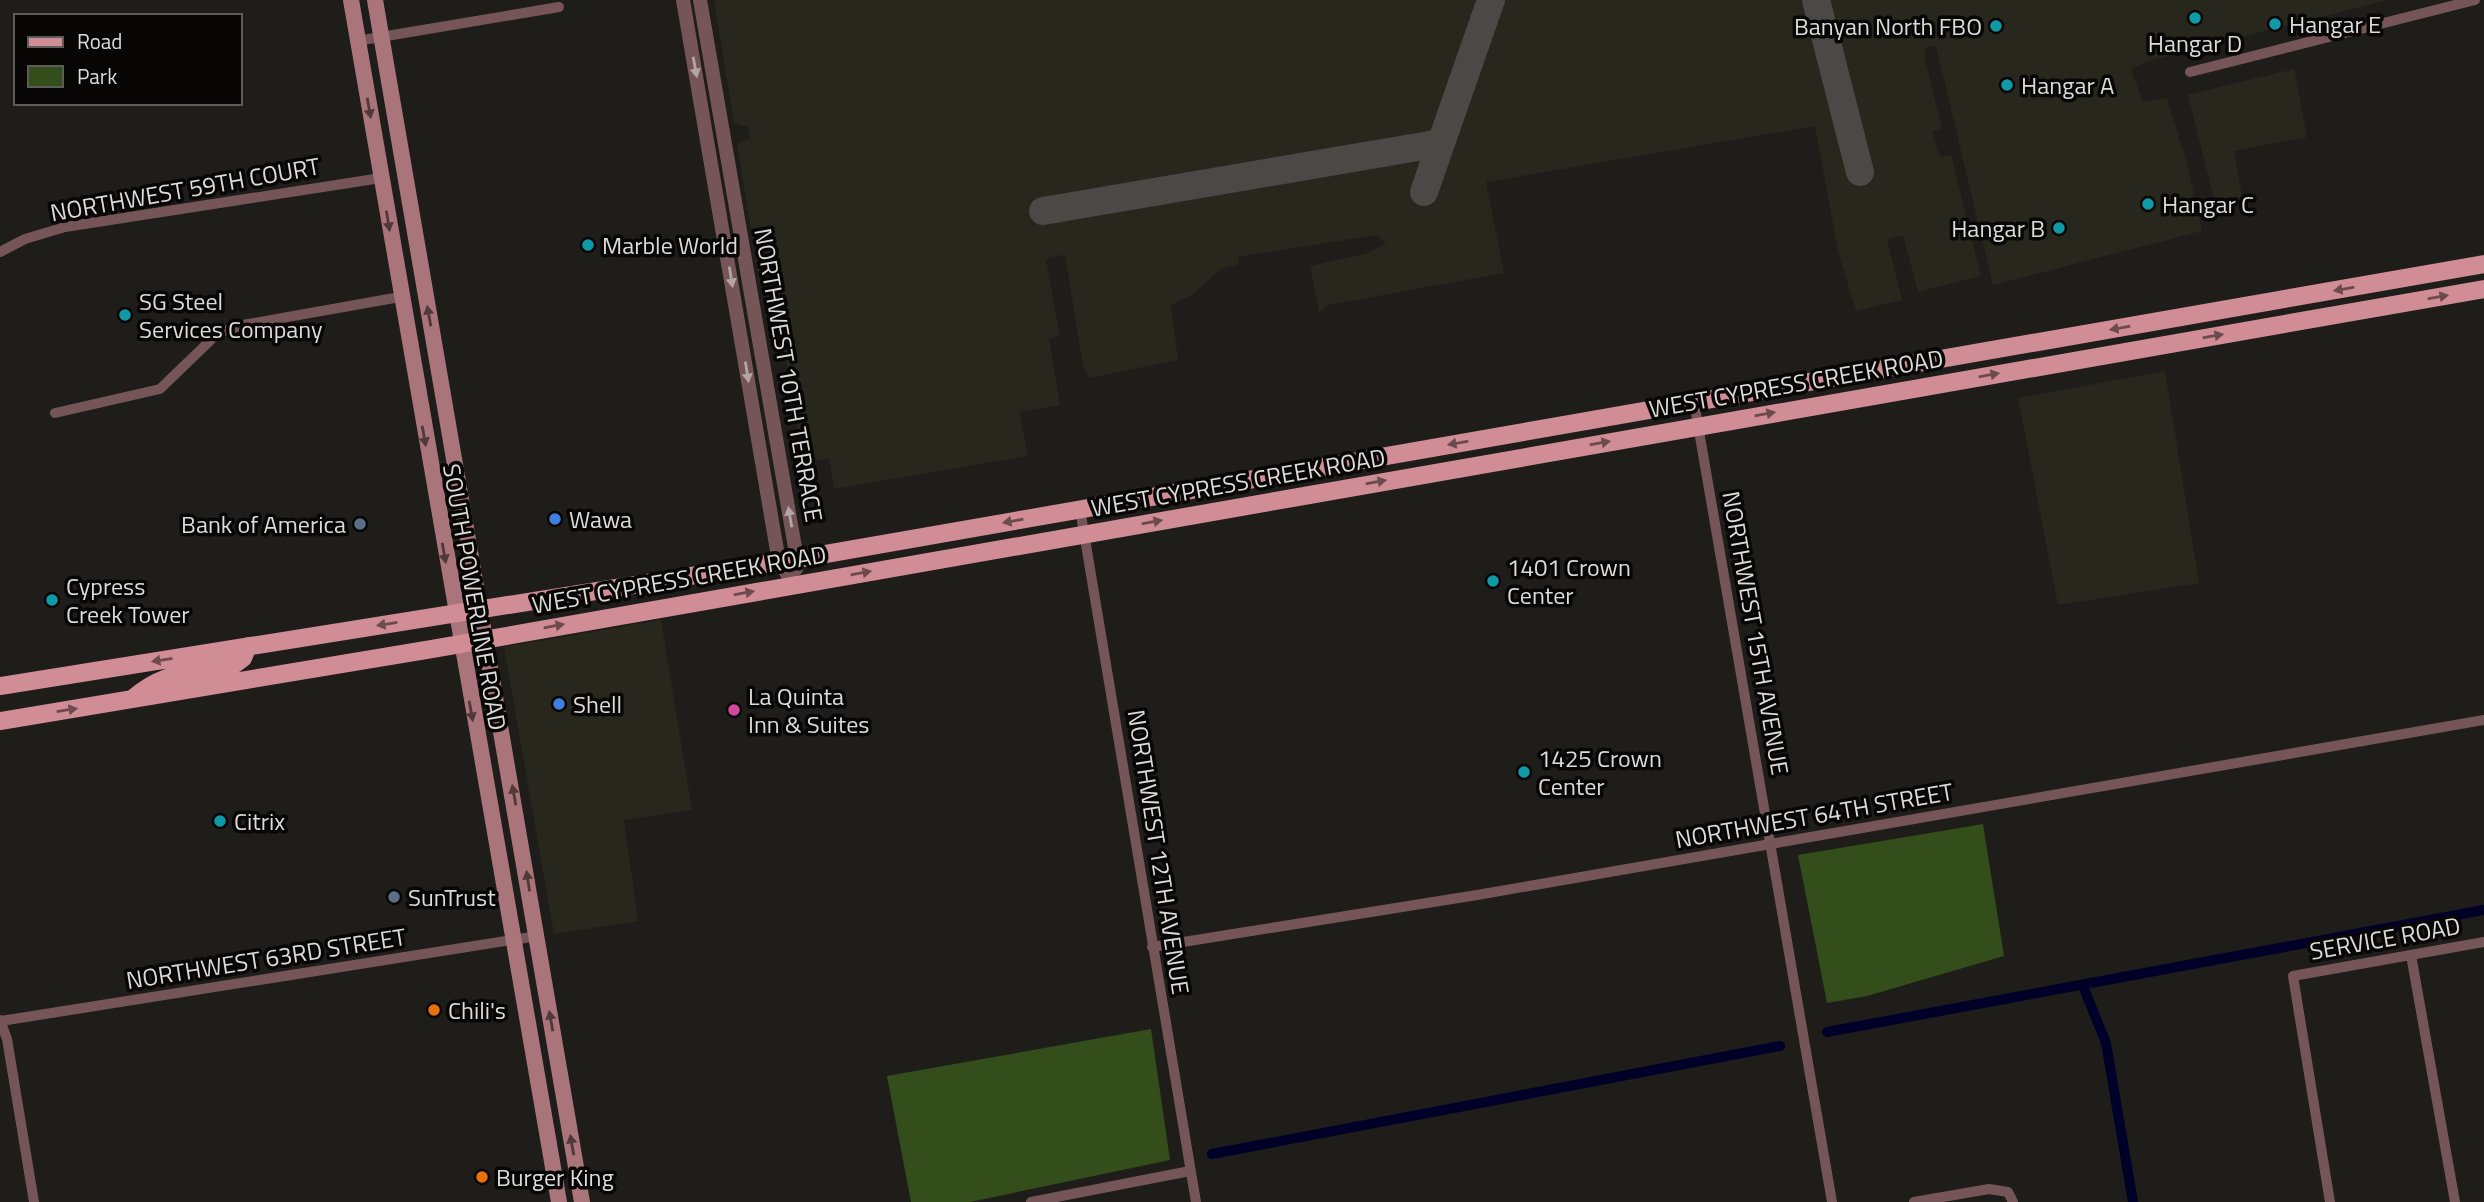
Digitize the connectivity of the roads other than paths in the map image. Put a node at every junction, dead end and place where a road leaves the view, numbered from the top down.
1 (351, 0) edge
2 (375, 0) edge
3 (683, 0) edge
4 (701, 0) edge
5 (2475, 0) edge
6 (559, 7) dead end
7 (382, 37) junction
8 (358, 41) junction
9 (2190, 72) dead end
10 (401, 150) junction
11 (381, 178) junction
12 (410, 200) junction
13 (0, 252) edge
14 (2484, 264) edge
15 (2484, 289) edge
16 (400, 297) junction
17 (753, 302) junction
18 (736, 306) junction
19 (406, 334) junction
20 (439, 366) junction
21 (1694, 402) junction
22 (55, 413) dead end
23 (1698, 425) junction
24 (1505, 435) junction
25 (1473, 465) junction
26 (1080, 509) junction
27 (1084, 534) junction
28 (797, 559) junction
29 (779, 562) junction
30 (794, 584) junction
31 (482, 610) junction
32 (454, 614) junction
33 (487, 638) junction
34 (459, 644) junction
35 (248, 646) junction
36 (0, 686) edge
37 (132, 699) junction
38 (0, 720) edge
39 (2484, 720) edge
40 (1772, 844) junction
41 (537, 936) junction
42 (513, 940) junction
43 (2484, 942) edge
44 (1152, 947) junction
45 (2411, 955) junction
46 (1, 1020) edge
47 (1190, 1171) junction
48 (2011, 1197) edge
49 (34, 1202) edge
50 (558, 1202) edge
51 (582, 1202) edge
52 (1031, 1202) edge
53 (1196, 1202) edge
54 (1832, 1202) edge
55 (1914, 1202) edge
56 (2330, 1202) edge
57 (2455, 1202) edge

1 - 8 main road, SOUTH POWERLINE ROAD
2 - 7 main road, SOUTH POWERLINE ROAD
3 -> 18 street, NORTHWEST 10TH TERRACE
4 - 17 street, NORTHWEST 10TH TERRACE
5 - 9 street
6 - 7 street
7 - 8 street
7 - 10 main road, SOUTH POWERLINE ROAD
8 -> 11 main road, SOUTH POWERLINE ROAD
10 - 11 main road
10 - 12 main road, SOUTH POWERLINE ROAD
11 - 12 main road
11 - 13 street, NORTHWEST 59TH COURT
11 -> 16 main road, SOUTH POWERLINE ROAD
20 -> 12 main road, SOUTH POWERLINE ROAD
14 -> 21 main road, WEST CYPRESS CREEK ROAD
23 -> 15 main road, WEST CYPRESS CREEK ROAD
16 - 19 main road, SOUTH POWERLINE ROAD
16 - 22 street
17 - 18 street
28 -> 17 street, NORTHWEST 10TH TERRACE
18 -> 29 street, NORTHWEST 10TH TERRACE
19 - 20 main road
19 -> 32 main road, SOUTH POWERLINE ROAD
20 - 31 main road, SOUTH POWERLINE ROAD
21 - 23 street, NORTHWEST 15TH AVENUE
21 - 24 main road, WEST CYPRESS CREEK ROAD
25 -> 23 main road, WEST CYPRESS CREEK ROAD
23 - 40 street, NORTHWEST 15TH AVENUE
24 - 25 main road
24 -> 26 main road, WEST CYPRESS CREEK ROAD
27 -> 25 main road, WEST CYPRESS CREEK ROAD
26 - 27 street, NORTHWEST 12TH AVENUE
26 -> 28 main road, WEST CYPRESS CREEK ROAD
30 -> 27 main road, WEST CYPRESS CREEK ROAD
27 - 44 street, NORTHWEST 12TH AVENUE
28 - 29 main road, WEST CYPRESS CREEK ROAD
28 - 30 street, NORTHWEST 10TH TERRACE
29 - 30 street, NORTHWEST 10TH TERRACE
29 - 31 main road, WEST CYPRESS CREEK ROAD
33 -> 30 main road, WEST CYPRESS CREEK ROAD
31 - 32 main road, WEST CYPRESS CREEK ROAD
31 - 33 main road, SOUTH POWERLINE ROAD
32 - 34 main road, SOUTH POWERLINE ROAD
32 -> 35 main road, WEST CYPRESS CREEK ROAD
33 - 34 main road, WEST CYPRESS CREEK ROAD
41 -> 33 main road, SOUTH POWERLINE ROAD
34 - 37 main road, WEST CYPRESS CREEK ROAD
34 -> 42 main road, SOUTH POWERLINE ROAD
35 -> 36 main road, WEST CYPRESS CREEK ROAD
35 - 37 main road
38 -> 37 main road, WEST CYPRESS CREEK ROAD
39 - 40 street, NORTHWEST 64TH STREET
40 - 44 street, NORTHWEST 64TH STREET
40 - 54 street, NORTHWEST 15TH AVENUE
41 - 42 street, NORTHWEST 63RD STREET
51 -> 41 main road, SOUTH POWERLINE ROAD
42 - 46 street, NORTHWEST 63RD STREET
42 - 50 main road, SOUTH POWERLINE ROAD
43 - 45 street, SERVICE ROAD
44 - 47 street, NORTHWEST 12TH AVENUE
45 - 56 street, SERVICE ROAD
45 - 57 street
46 - 49 street
47 - 52 street
47 - 53 street, NORTHWEST 12TH AVENUE
48 - 55 street

